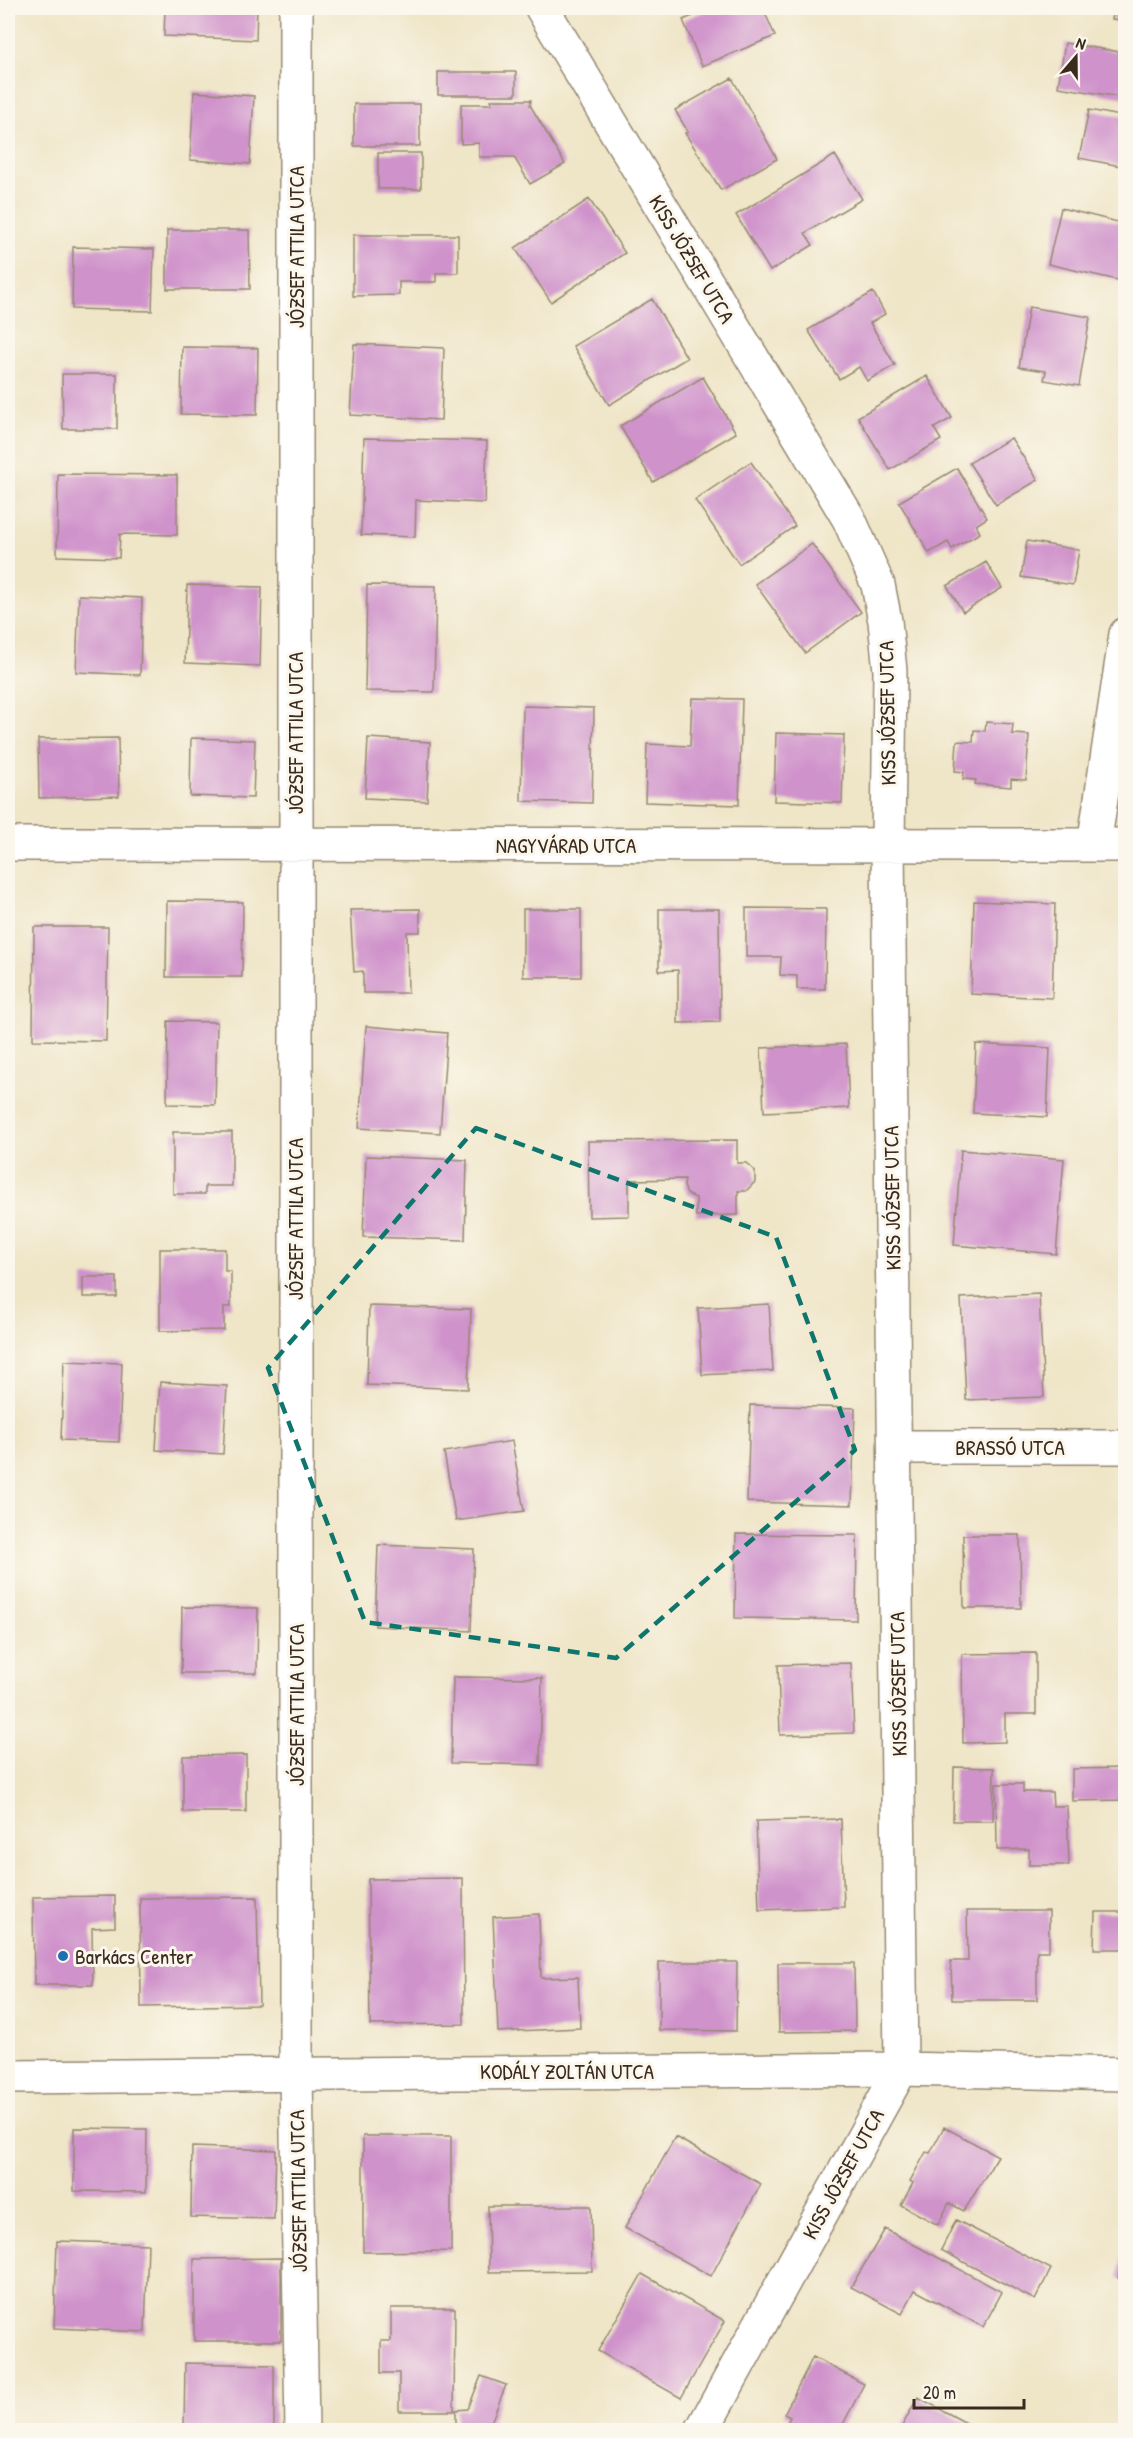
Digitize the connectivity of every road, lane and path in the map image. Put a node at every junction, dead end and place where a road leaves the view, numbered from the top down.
1 (296, 8) edge
2 (542, 8) edge
3 (1125, 634) edge
4 (8, 844) edge
5 (888, 844) junction
6 (1110, 845) edge
7 (294, 846) junction
8 (895, 1447) junction
9 (1125, 1447) edge
10 (901, 2068) junction
11 (296, 2074) junction
12 (1125, 2074) edge
13 (8, 2077) edge
14 (302, 2430) edge
15 (702, 2430) edge

1 - 7 street, JÓZSEF ATTILA UTCA
2 - 5 street, KISS JÓZSEF UTCA
3 - 6 street
4 - 7 street, NAGYVÁRAD UTCA
5 - 6 street, NAGYVÁRAD UTCA
5 - 7 street, NAGYVÁRAD UTCA
5 - 8 street, KISS JÓZSEF UTCA
7 - 11 street, JÓZSEF ATTILA UTCA
8 - 9 street, BRASSÓ UTCA
8 - 10 street, KISS JÓZSEF UTCA
10 - 11 street, KODÁLY ZOLTÁN UTCA
10 - 12 street, KODÁLY ZOLTÁN UTCA
10 - 15 street, KISS JÓZSEF UTCA
11 - 13 street, KODÁLY ZOLTÁN UTCA
11 - 14 street, JÓZSEF ATTILA UTCA

